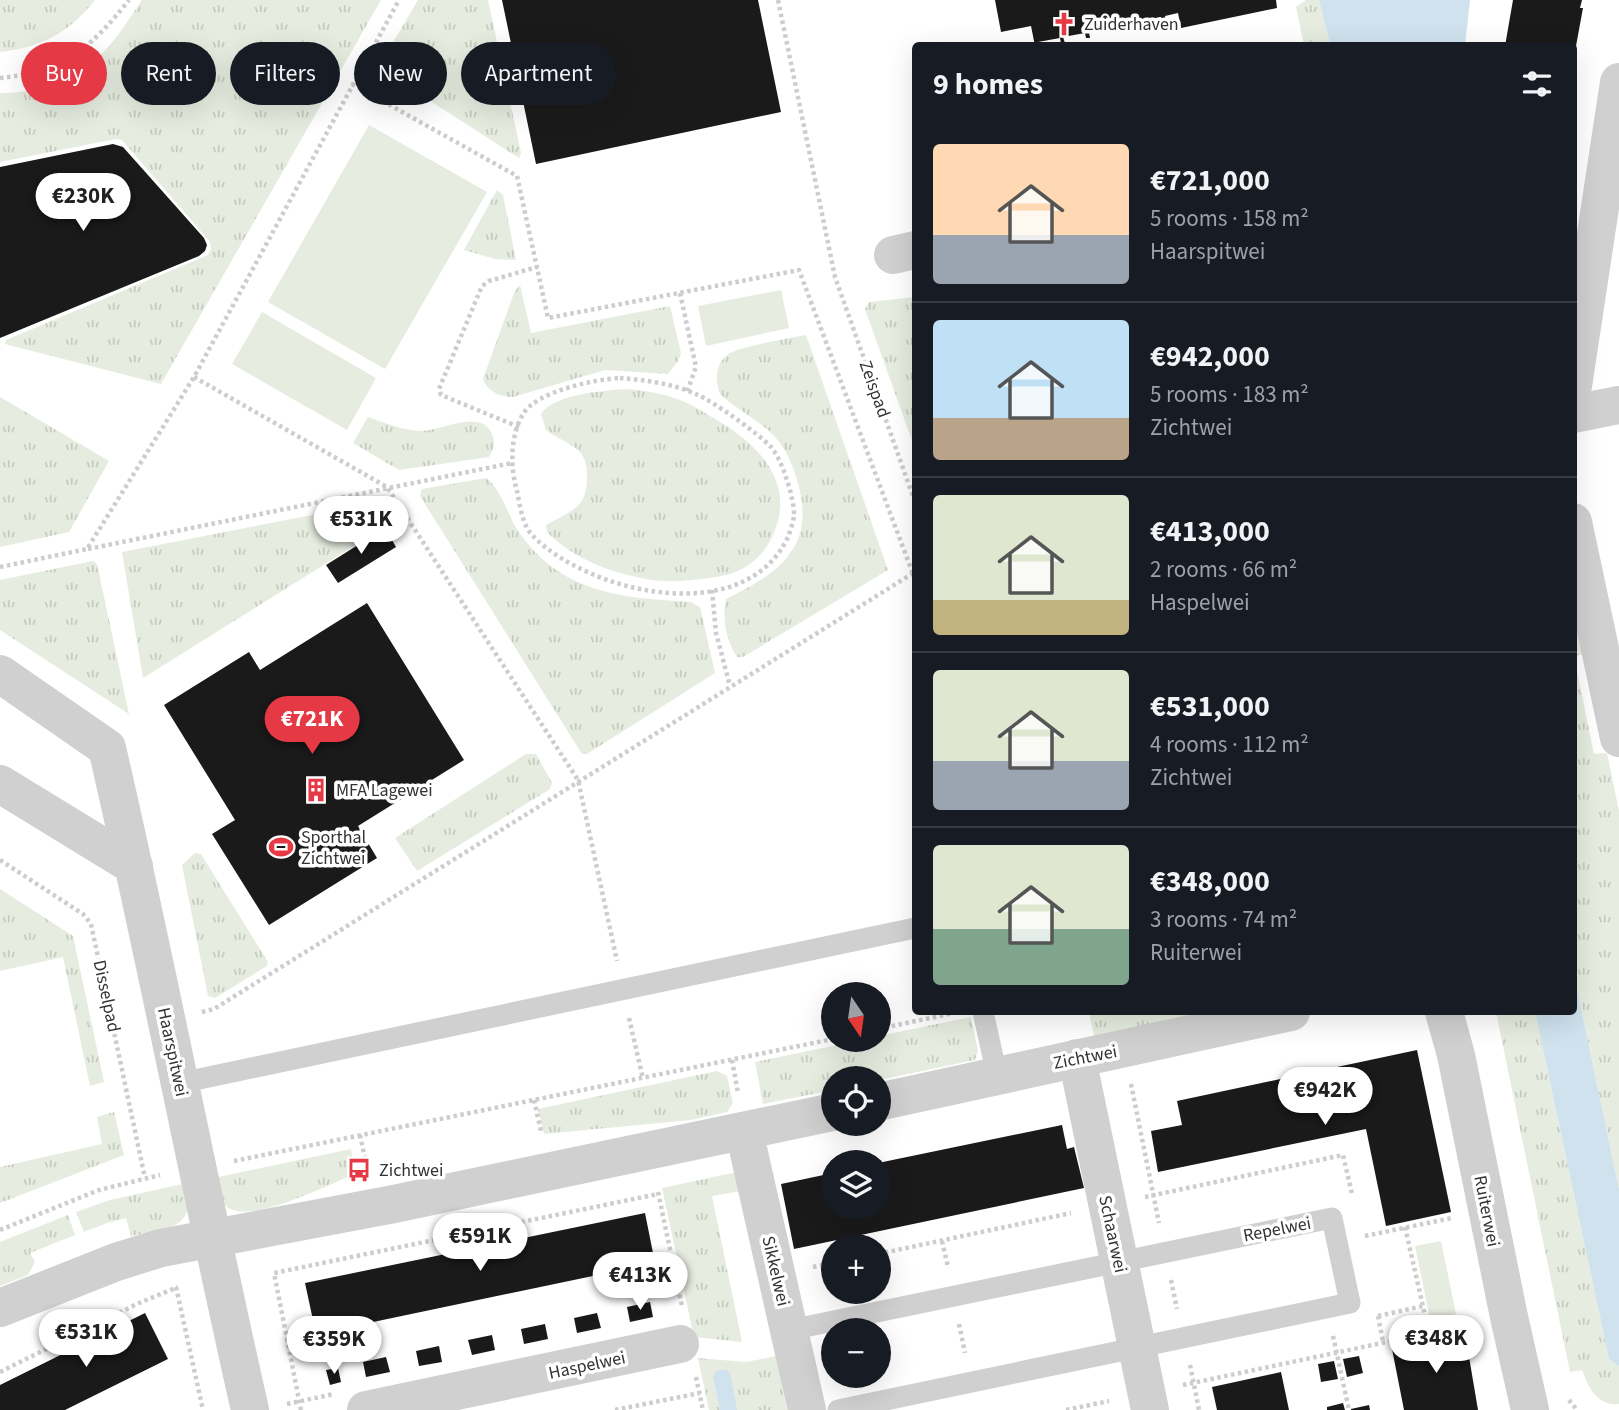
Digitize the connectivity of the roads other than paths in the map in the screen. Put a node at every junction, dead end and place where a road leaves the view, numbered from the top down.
1 (1619, 82) edge
2 (1577, 360) edge
3 (1619, 405) edge
4 (1577, 413) edge
5 (1577, 542) edge
6 (0, 674) edge
7 (1619, 738) edge
8 (0, 784) edge
9 (134, 866) junction
10 (912, 929) edge
11 (984, 1015) edge
12 (1279, 1015) edge
13 (1445, 1015) edge
14 (1077, 1058) junction
15 (998, 1075) junction
16 (180, 1083) junction
17 (891, 1099) edge
18 (821, 1115) edge
19 (744, 1131) junction
20 (211, 1238) junction
21 (1119, 1261) junction
22 (0, 1308) edge
23 (790, 1330) junction
24 (685, 1340) road end
25 (1137, 1347) junction
26 (497, 1397) edge
27 (1148, 1401) edge
28 (250, 1410) edge
29 (366, 1410) edge
30 (807, 1410) edge
31 (838, 1410) edge
32 (1530, 1410) edge

1 - 2 street
3 - 4 street
5 - 7 street
6 - 9 street, Haarspitwei
8 - 9 street
9 - 16 street, Haarspitwei
10 - 16 lane
11 - 15 lane
12 - 14 street, Zichtwei
13 - 32 street, Ruiterwei
14 - 15 street, Zichtwei
14 - 21 street, Schaarwei
15 - 17 street, Zichtwei
16 - 20 street, Haarspitwei
18 - 19 street
19 - 20 street
19 - 23 street, Sikkelwei
20 - 22 street
20 - 28 street
21 - 23 lane, Repelwei
21 - 25 street, Schaarwei
21 - 25 lane, Repelwei
23 - 30 street, Sikkelwei
24 - 26 street, Haspelwei
25 - 27 street, Schaarwei
25 - 31 lane, Repelwei
26 - 29 street, Haspelwei

